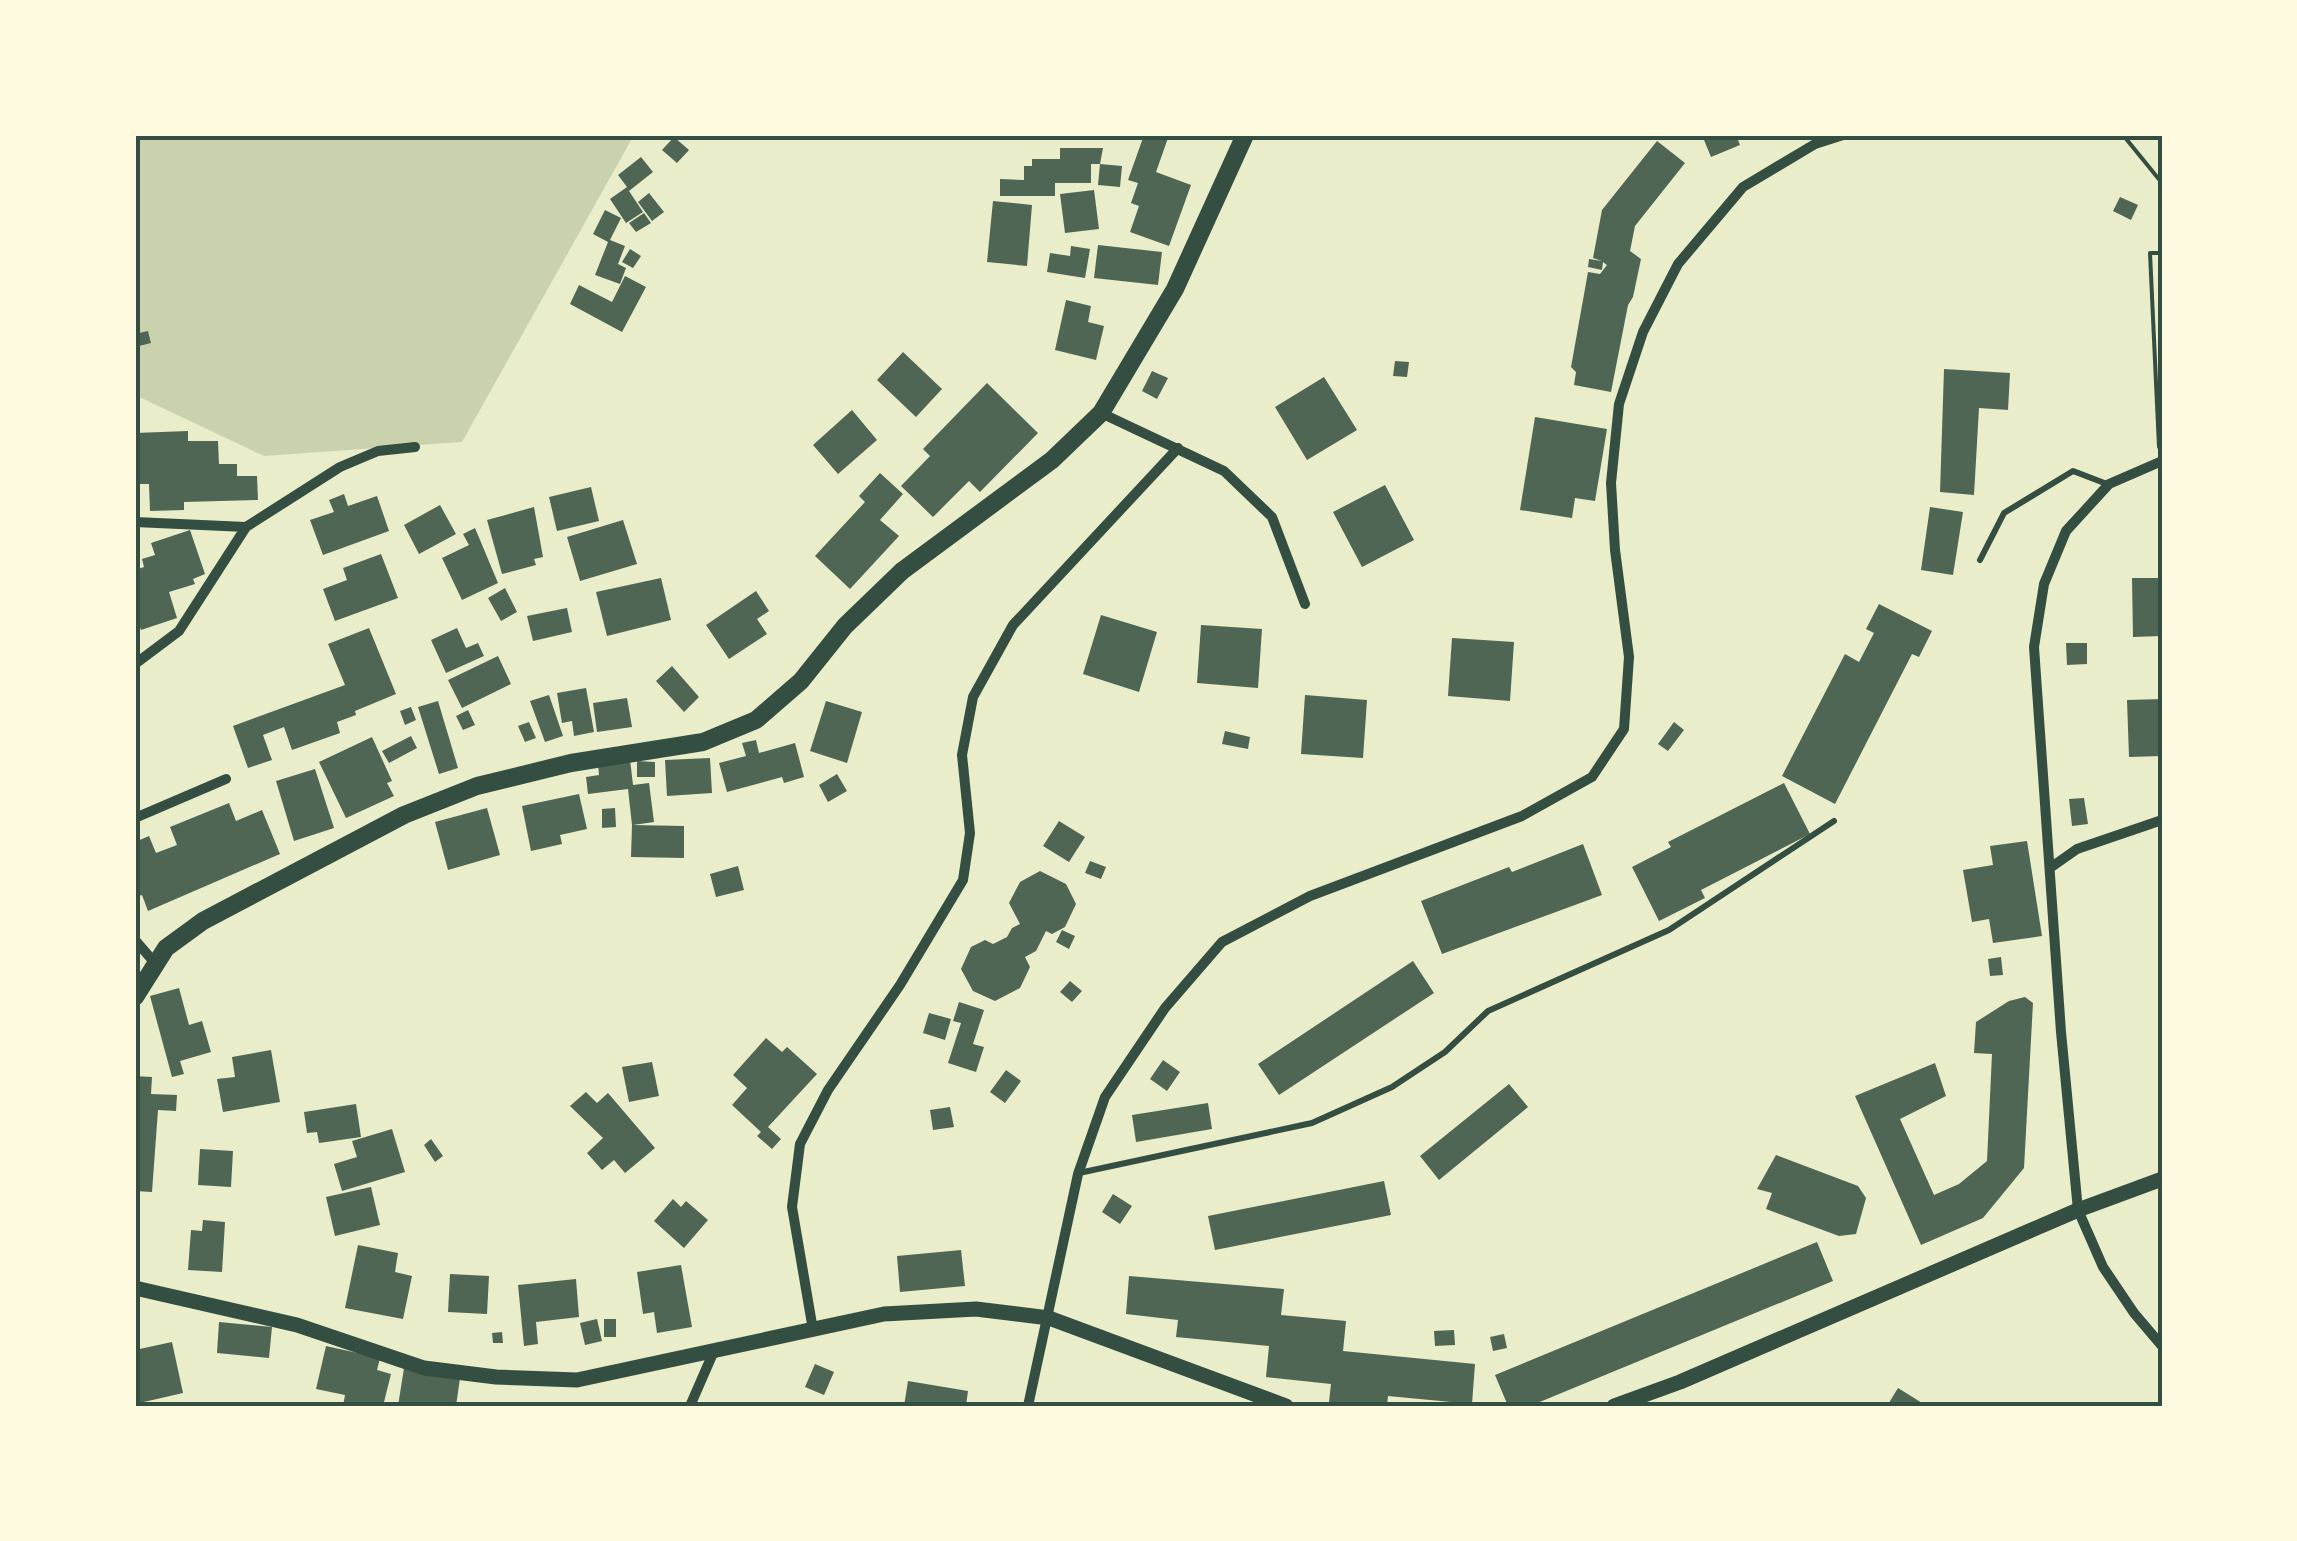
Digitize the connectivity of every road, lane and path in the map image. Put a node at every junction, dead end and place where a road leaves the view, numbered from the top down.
1 (1245, 135) edge
2 (1843, 135) edge
3 (2122, 135) edge
4 (2162, 183) edge
5 (2162, 253) edge
6 (1102, 412) junction
7 (415, 448) dead end
8 (1178, 448) junction
9 (2161, 461) edge
10 (2109, 484) junction
11 (135, 522) edge
12 (246, 527) junction
13 (1980, 560) dead end
14 (1304, 604) dead end
15 (135, 664) edge
16 (226, 779) dead end
17 (135, 818) edge
18 (2162, 820) edge
19 (1834, 821) dead end
20 (2050, 868) junction
21 (135, 940) edge
22 (154, 962) junction
23 (136, 993) edge
24 (1078, 1174) junction
25 (2162, 1179) edge
26 (2078, 1210) junction
27 (135, 1288) edge
28 (1048, 1318) junction
29 (813, 1330) junction
30 (2162, 1346) edge
31 (714, 1350) junction
32 (690, 1406) edge
33 (1028, 1406) edge
34 (1286, 1406) edge
35 (1614, 1406) edge

1 - 6 main road
2 - 24 street
3 - 4 path
5 - 9 path
6 - 8 street
6 - 22 main road
7 - 12 street
8 - 14 street
8 - 29 street
9 - 10 street
10 - 13 lane
10 - 20 street
11 - 12 street
12 - 15 street
16 - 17 street
18 - 20 street
19 - 24 lane
20 - 26 street
21 - 22 street
22 - 23 main road
24 - 28 street
25 - 26 street
26 - 30 street
26 - 35 street
27 - 31 street
28 - 29 street
28 - 33 street
28 - 34 street
29 - 31 street
31 - 32 street

